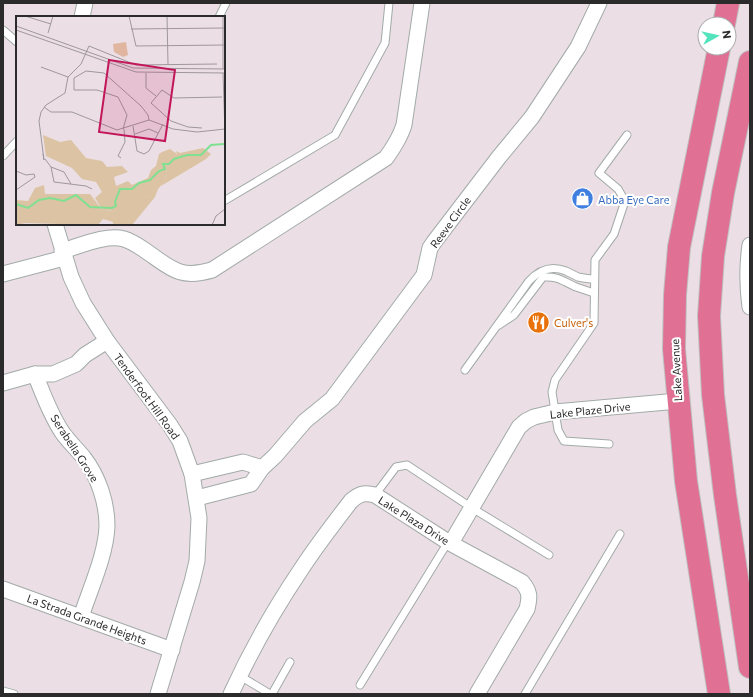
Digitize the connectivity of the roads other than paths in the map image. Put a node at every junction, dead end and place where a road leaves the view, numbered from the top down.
1 (85, 3) edge
2 (226, 3) edge
3 (389, 3) edge
4 (422, 3) edge
5 (599, 3) edge
6 (728, 3) edge
7 (82, 16) edge
8 (220, 16) edge
9 (726, 16) edge
10 (3, 30) edge
11 (16, 41) edge
12 (717, 56) edge
13 (750, 62) edge
14 (627, 135) dead end
15 (16, 142) edge
16 (3, 156) edge
17 (225, 200) edge
18 (55, 225) edge
19 (750, 245) edge
20 (63, 255) junction
21 (3, 274) edge
22 (594, 279) junction
23 (594, 293) junction
24 (750, 307) edge
25 (496, 327) junction
26 (107, 341) junction
27 (465, 370) dead end
28 (35, 374) junction
29 (3, 383) edge
30 (678, 401) junction
31 (555, 412) junction
32 (609, 444) dead end
33 (262, 468) junction
34 (192, 474) junction
35 (375, 495) junction
36 (197, 498) junction
37 (472, 508) junction
38 (620, 534) dead end
39 (450, 542) junction
40 (549, 555) dead end
41 (3, 589) edge
42 (81, 616) junction
43 (172, 650) junction
44 (290, 662) dead end
45 (750, 667) edge
46 (240, 676) junction
47 (360, 685) dead end
48 (3, 691) edge
49 (14, 694) edge
50 (158, 694) edge
51 (232, 694) edge
52 (271, 694) edge
53 (477, 694) edge
54 (525, 694) edge
55 (718, 694) edge

1 - 7 street
2 - 8 lane
3 - 17 lane
4 - 20 street
5 - 33 street, Reeve Circle
6 - 9 main road
10 - 11 lane
12 - 30 main road, Lake Avenue
13 - 45 main road
14 - 22 lane
15 - 16 lane
18 - 20 street, Tenderfoot Hill Road
19 - 24 street
20 - 21 street
20 - 26 street, Tenderfoot Hill Road
22 - 23 lane
22 - 25 lane
23 - 25 lane
23 - 31 lane
25 - 27 lane
26 - 28 street
26 - 34 street, Tenderfoot Hill Road
28 - 29 street
28 - 42 street, Serabella Grove
30 - 31 street, Lake Plaze Drive
30 - 55 main road, Lake Avenue
31 - 32 lane
31 - 37 street, Lake Plaze Drive
33 - 34 street
33 - 36 street, Reeve Circle
34 - 36 street, Tenderfoot Hill Road
35 - 37 lane
35 - 39 street, Lake Plaza Drive
35 - 46 street, Lake Plaza Drive
36 - 43 street, Tenderfoot Hill Road
37 - 39 street, Lake Plaze Drive
37 - 40 lane
38 - 54 lane
39 - 47 lane
39 - 53 street, Lake Plaza Drive
41 - 42 street, La Strada Grande Heights
42 - 43 street, La Strada Grande Heights
43 - 50 street, Tenderfoot Hill Road
44 - 52 lane
46 - 51 street, Lake Plaza Drive
46 - 52 lane
48 - 49 lane

